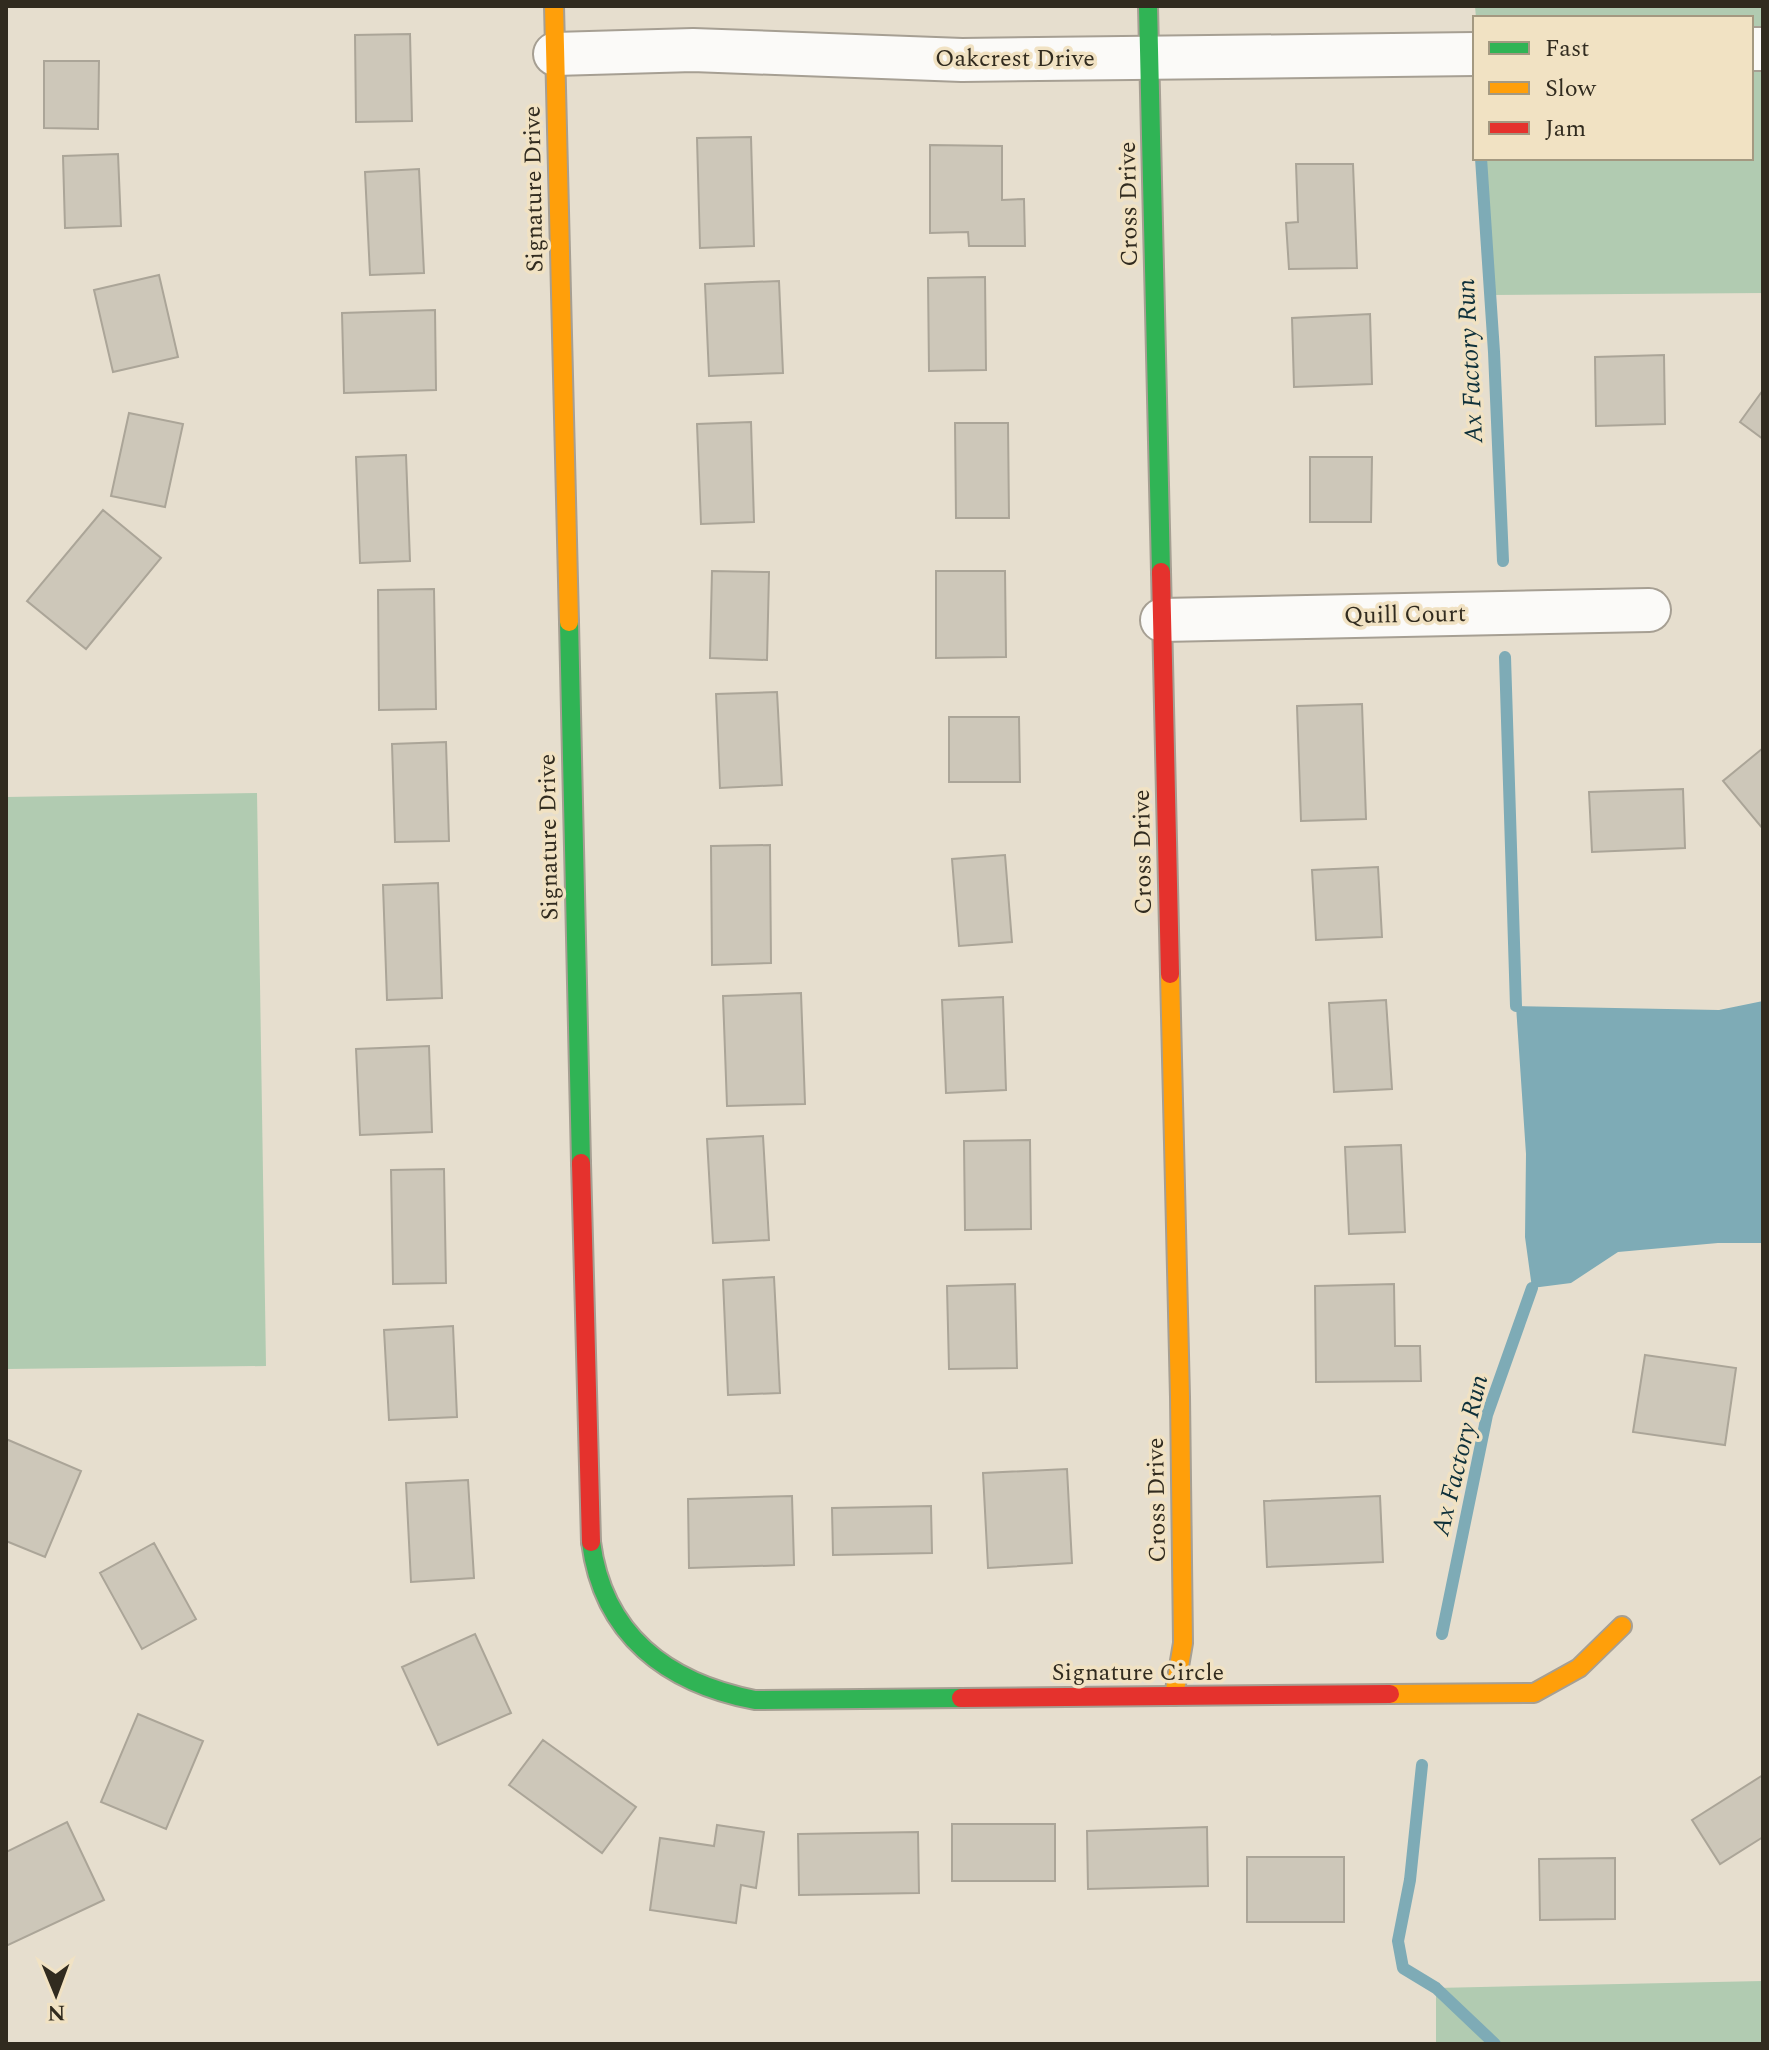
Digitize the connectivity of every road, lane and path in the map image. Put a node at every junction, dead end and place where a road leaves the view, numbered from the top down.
1 (554, 6) edge
2 (1148, 6) edge
3 (555, 54) junction
4 (1473, 54) edge
5 (1149, 59) junction
6 (1649, 610) dead end
7 (1162, 620) junction
8 (1622, 1626) dead end
9 (645, 1651) joint
10 (1174, 1696) junction

1 - 3 street, Signature Drive
2 - 5 street, Cross Drive
3 - 5 street, Oakcrest Drive
3 - 9 street, Signature Drive
4 - 5 street, Oakcrest Drive
5 - 7 street, Cross Drive
6 - 7 street, Quill Court
7 - 10 street, Cross Drive
8 - 10 street, Signature Circle
9 - 10 street, Signature Circle

